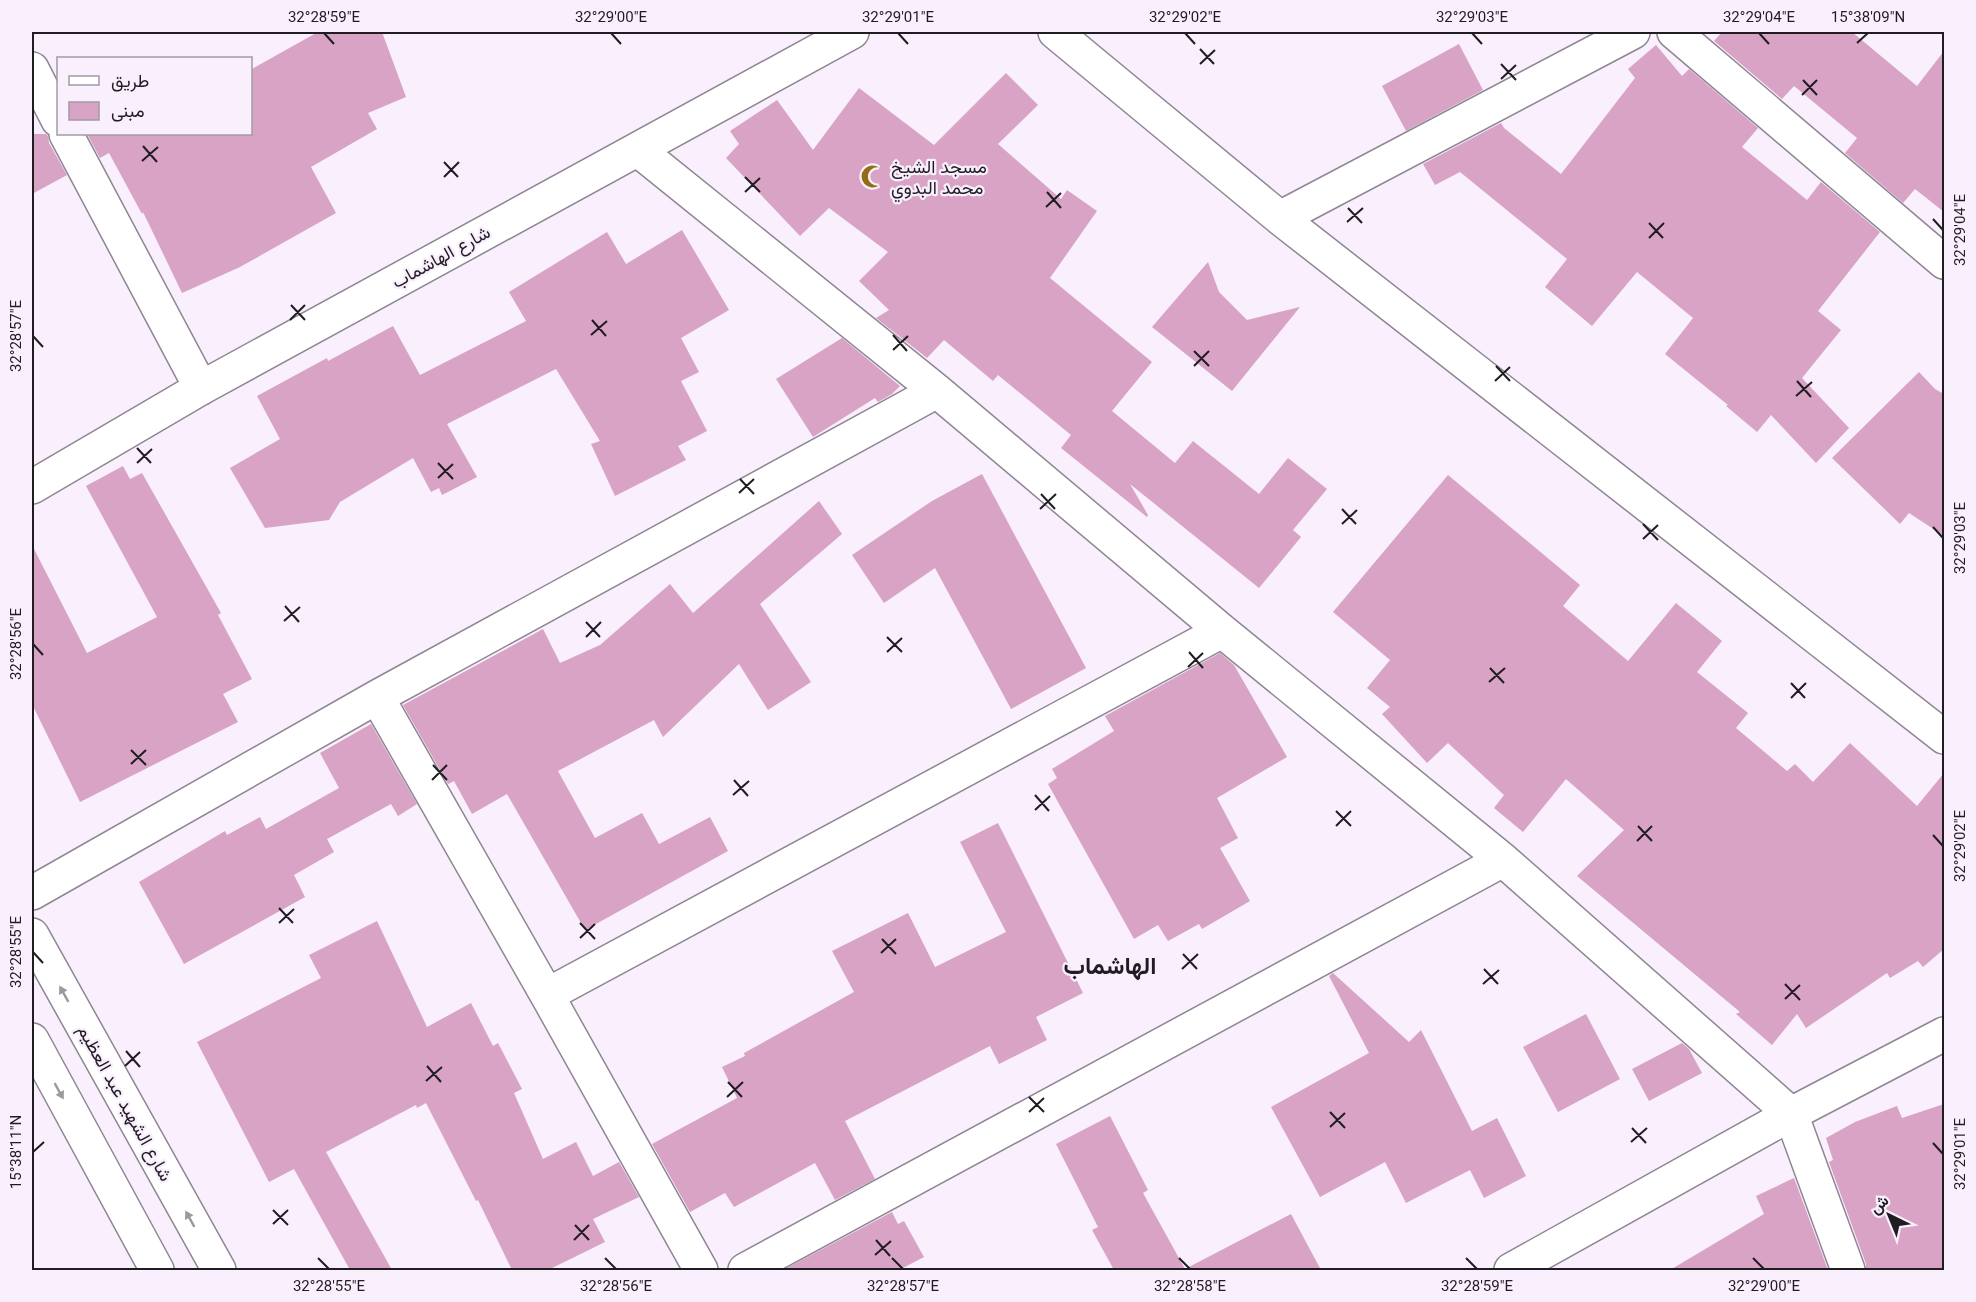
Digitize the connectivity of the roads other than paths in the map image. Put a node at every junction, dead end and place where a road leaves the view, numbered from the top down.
1 (852, 32) edge
2 (1055, 32) edge
3 (1633, 32) edge
4 (1674, 32) edge
5 (32, 69) edge
6 (57, 118) edge
7 (67, 135) edge
8 (638, 150) junction
9 (1280, 218) junction
10 (1944, 262) edge
11 (201, 388) junction
12 (937, 391) junction
13 (32, 487) edge
14 (1222, 631) junction
15 (376, 697) junction
16 (1944, 737) edge
17 (1503, 860) junction
18 (32, 893) edge
19 (32, 935) edge
20 (547, 995) junction
21 (1944, 1034) edge
22 (32, 1040) edge
23 (1791, 1114) junction
24 (157, 1270) edge
25 (219, 1270) edge
26 (701, 1270) edge
27 (745, 1270) edge
28 (1511, 1270) edge
29 (1848, 1270) edge

1 - 8 street, شارع الهاشماب
2 - 9 street
3 - 9 street
4 - 10 street
5 - 6 street
7 - 11 street
8 - 11 street, شارع الهاشماب
8 - 12 street
9 - 16 street
11 - 13 street, شارع الهاشماب
12 - 14 street
12 - 15 street
14 - 17 street
14 - 20 street
15 - 18 street
15 - 20 street
17 - 23 street
17 - 27 street
25 -> 19 street, شارع الشهيد عبد العظيم
20 - 26 street
21 - 23 street
22 -> 24 street
23 - 28 street
23 - 29 street

